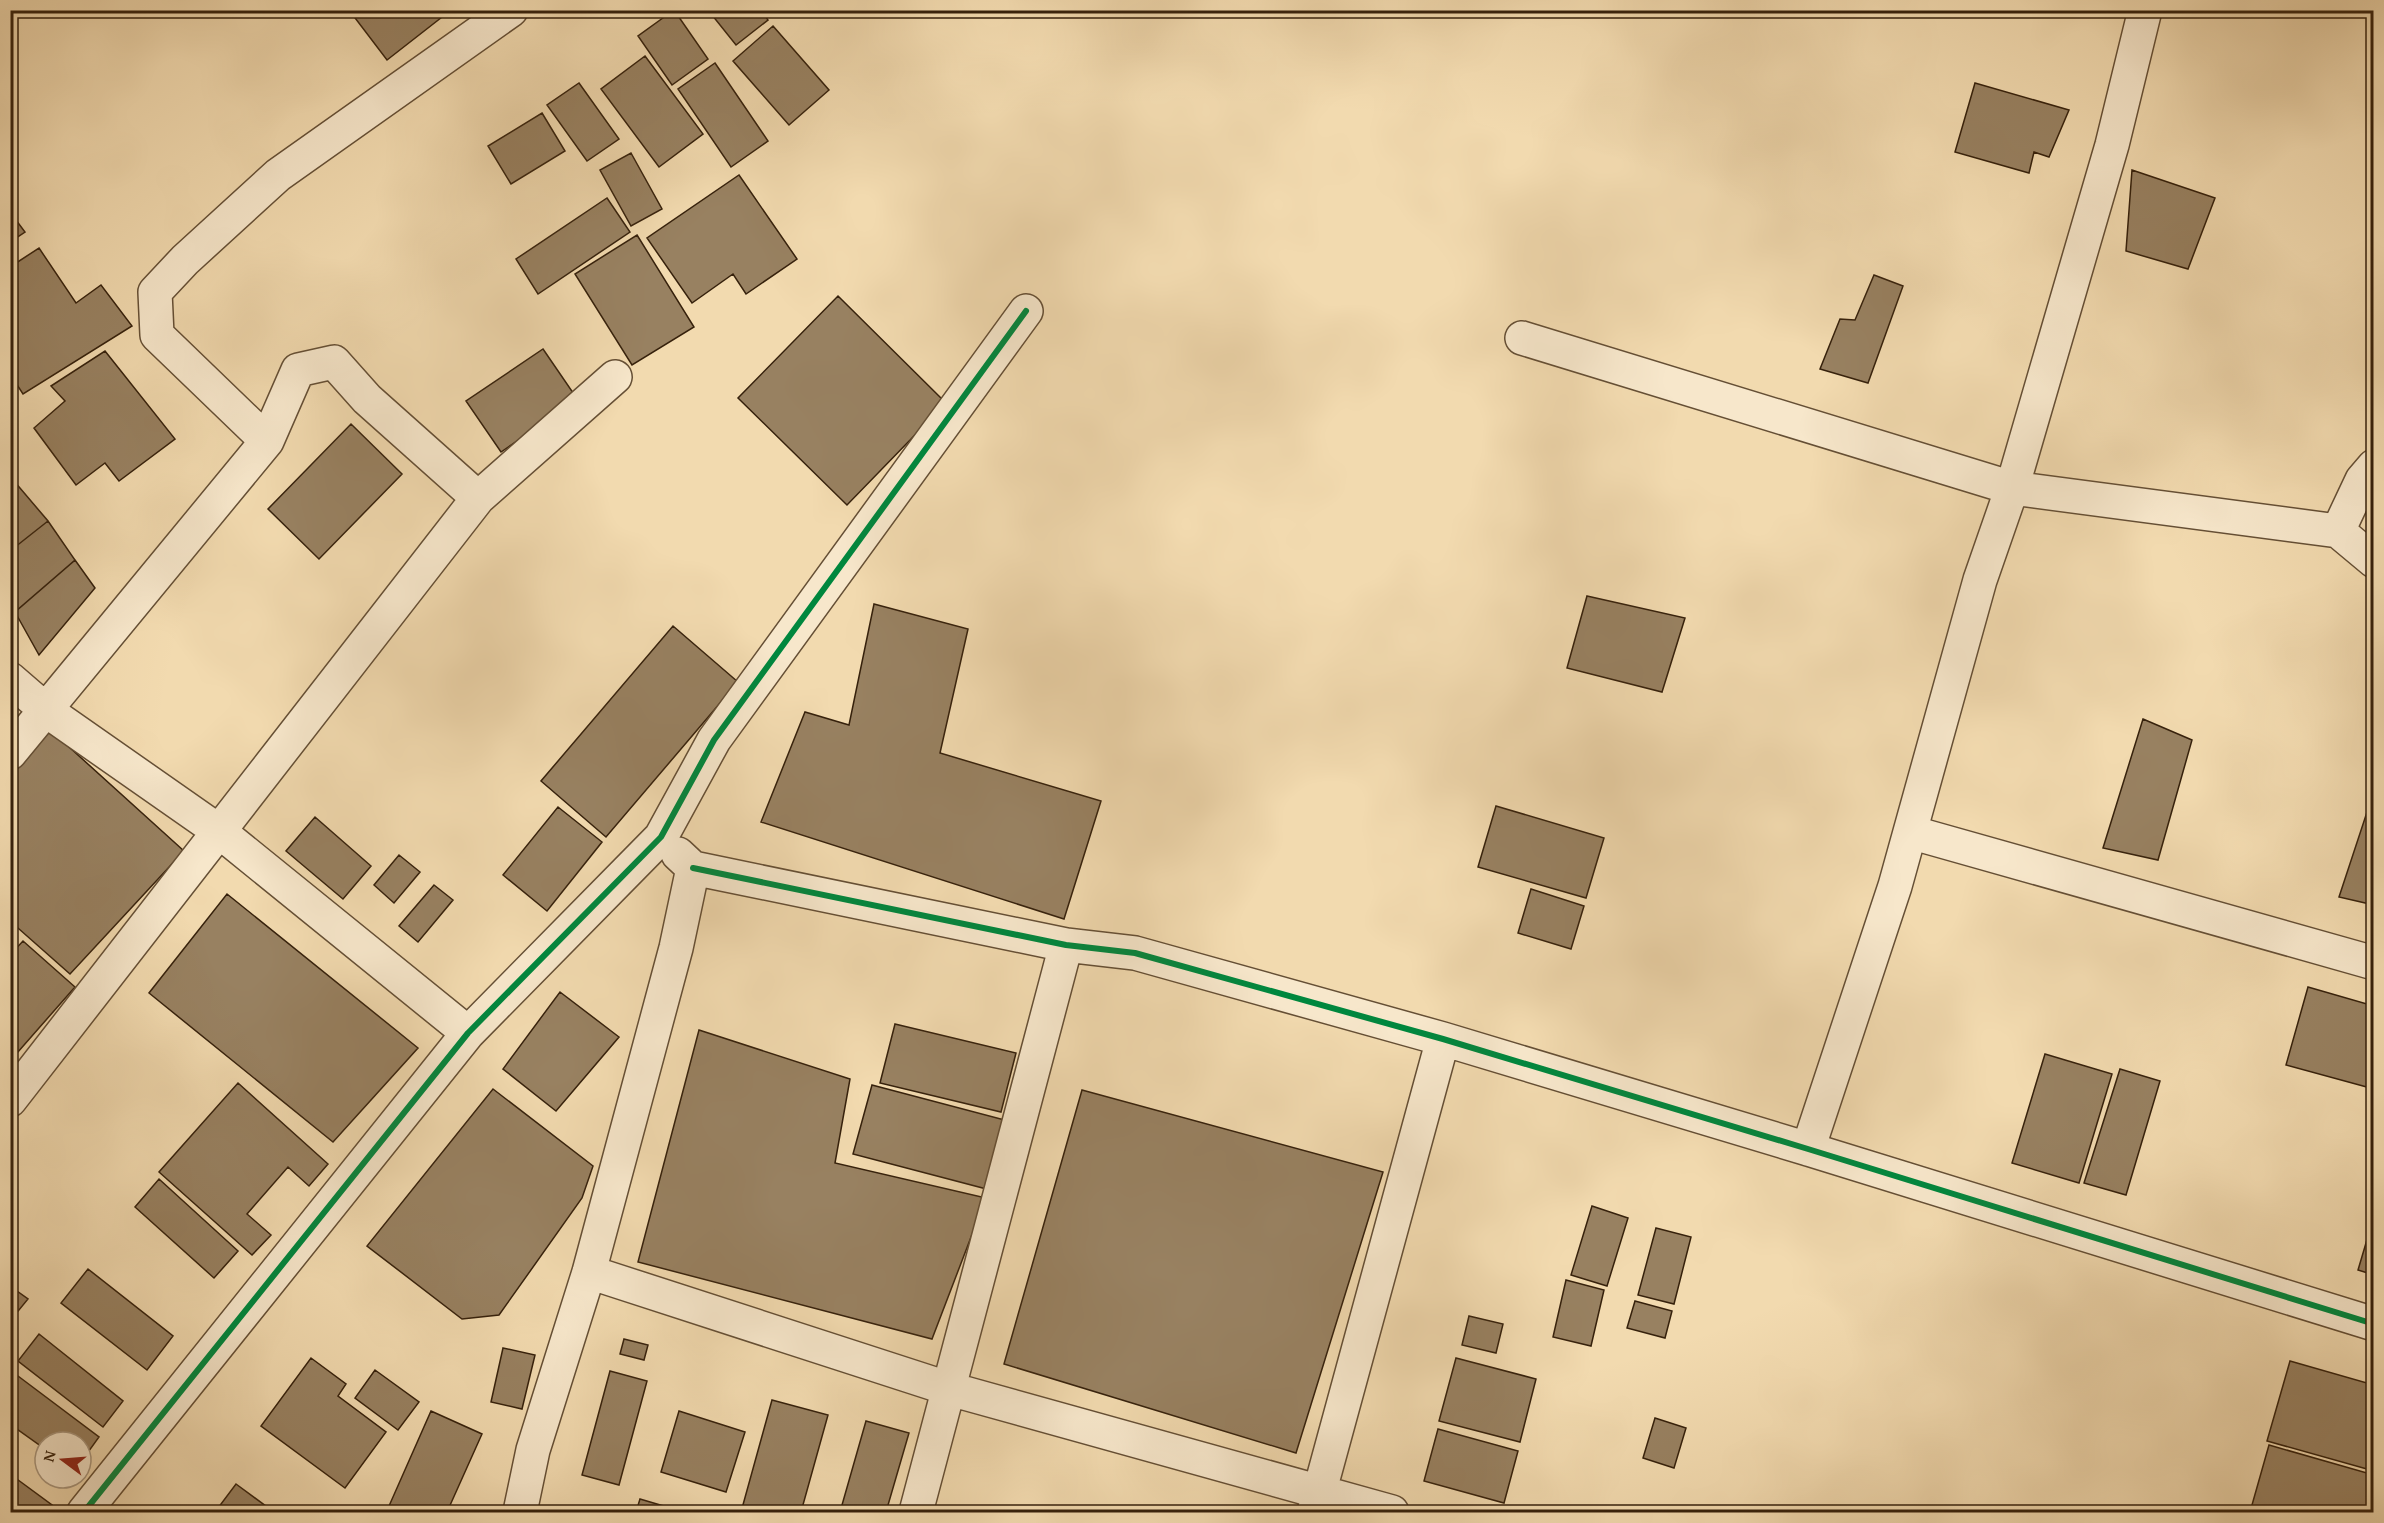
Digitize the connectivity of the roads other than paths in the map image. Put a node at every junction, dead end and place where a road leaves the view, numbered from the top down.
1 (511, 10) edge
2 (2145, 10) edge
3 (1026, 311) dead end
4 (1522, 338) dead end
5 (615, 377) dead end
6 (267, 441) junction
7 (2373, 466) edge
8 (2012, 488) junction
9 (478, 498) junction
10 (2338, 531) junction
11 (2373, 561) edge
12 (10, 679) edge
13 (47, 711) junction
14 (10, 753) edge
15 (220, 832) junction
16 (1910, 832) junction
17 (661, 837) junction
18 (693, 868) junction
19 (1066, 945) junction
20 (2373, 963) edge
21 (468, 1033) junction
22 (1443, 1039) junction
23 (10, 1101) edge
24 (1808, 1149) junction
25 (589, 1272) junction
26 (2373, 1324) edge
27 (950, 1389) junction
28 (1317, 1502) edge
29 (84, 1512) edge
30 (520, 1512) edge
31 (916, 1512) edge
32 (1392, 1512) edge

1 - 6 street
2 - 8 street
3 - 17 street
4 - 8 street
5 - 9 street
6 - 9 street
6 - 13 street
7 - 10 street
8 - 10 street
8 - 16 street
9 - 15 street
10 - 11 street
12 - 13 street
13 - 14 street
13 - 15 street
15 - 21 street
15 - 23 street
16 - 20 street
16 - 24 street
17 - 18 street
17 - 21 street
18 - 19 street
18 - 25 street
19 - 22 street
19 - 27 street
21 - 29 street
22 - 24 street
22 - 28 street
24 - 26 street
25 - 27 street
25 - 30 street
27 - 28 street
27 - 31 street
28 - 32 street

